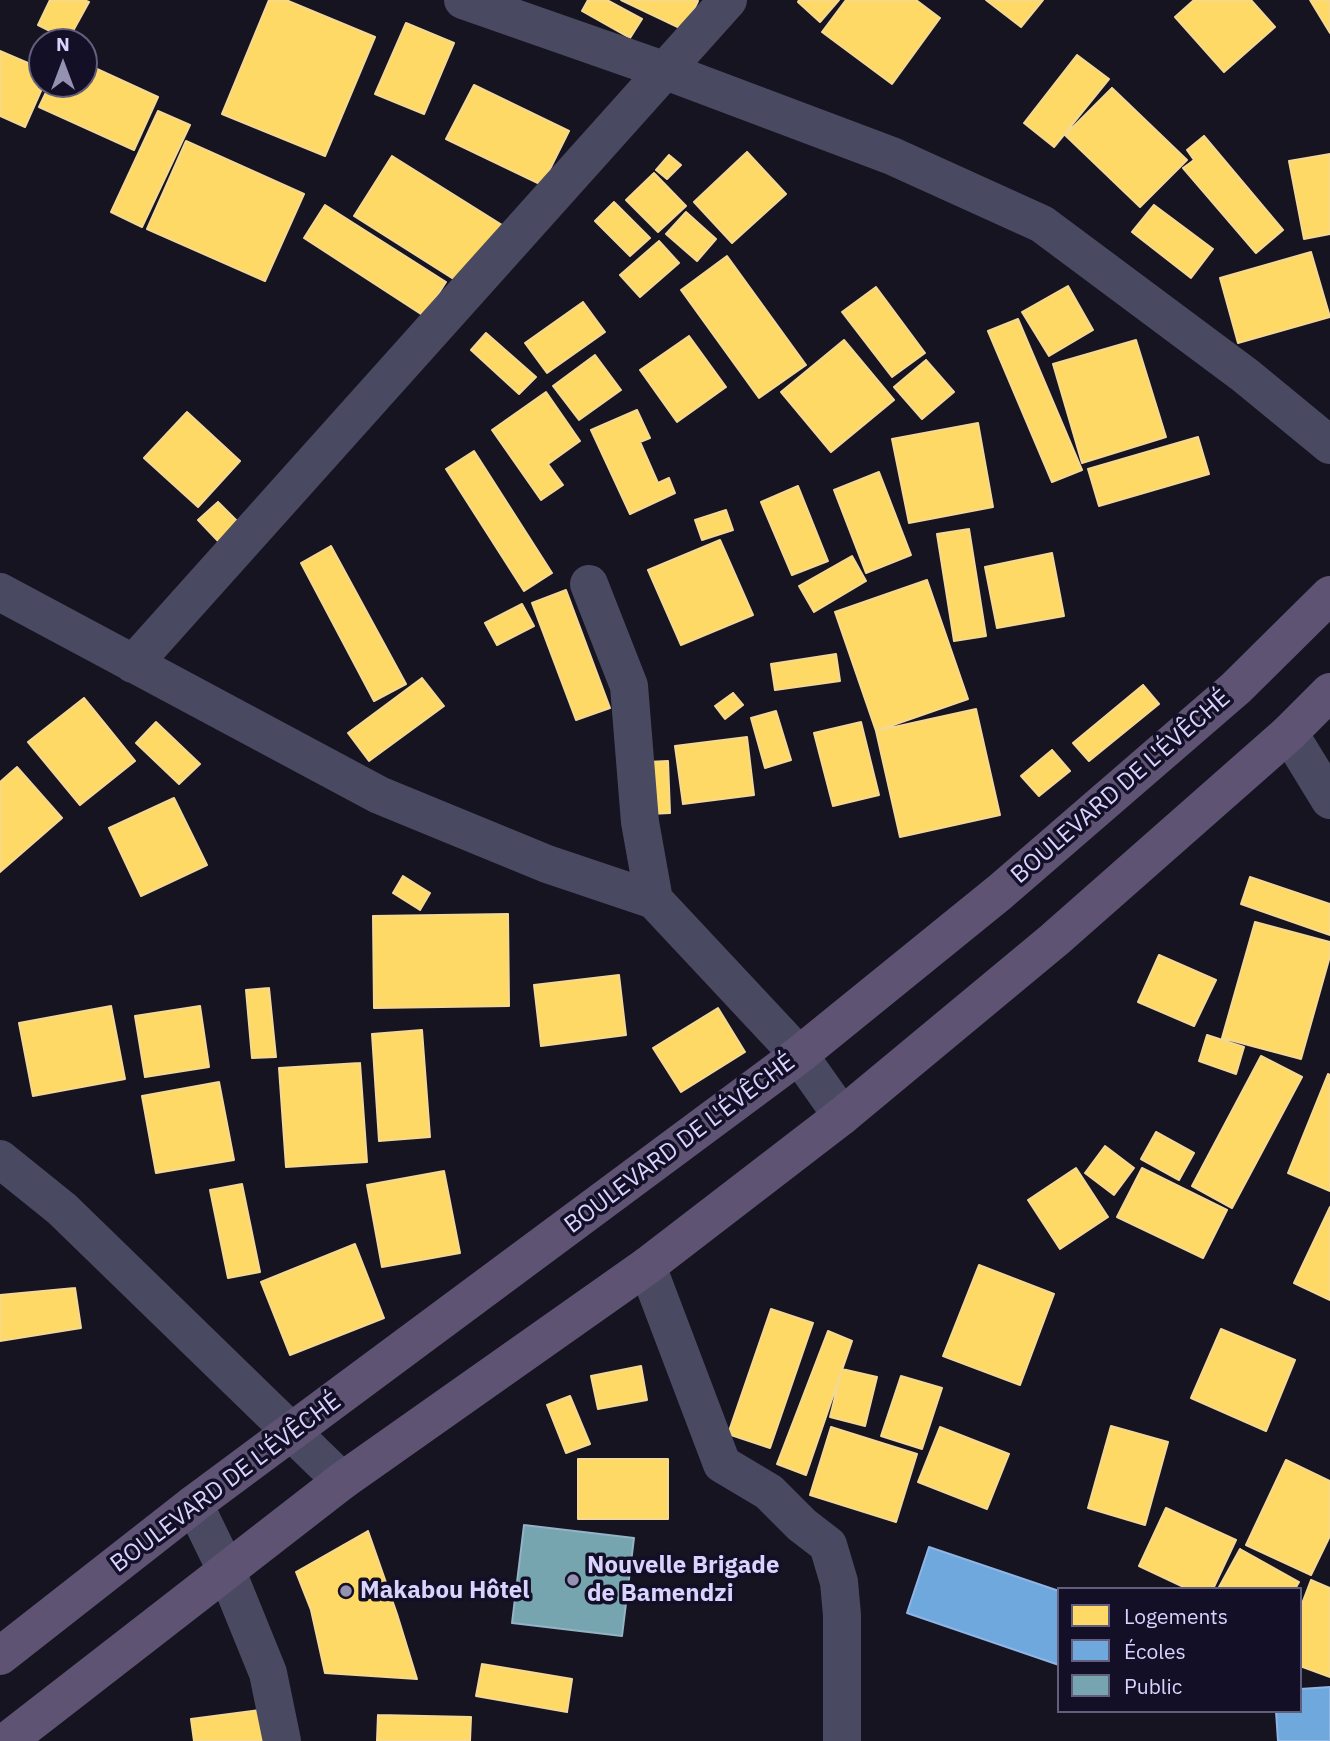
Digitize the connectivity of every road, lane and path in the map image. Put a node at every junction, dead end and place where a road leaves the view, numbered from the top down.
1 (463, 0) edge
2 (727, 0) edge
3 (666, 71) junction
4 (1330, 445) edge
5 (589, 584) dead end
6 (0, 593) edge
7 (1330, 595) edge
8 (133, 664) junction
9 (1330, 692) edge
10 (1289, 733) junction
11 (1330, 800) edge
12 (654, 900) junction
13 (799, 1055) junction
14 (842, 1116) junction
15 (0, 1159) edge
16 (647, 1266) junction
17 (293, 1432) junction
18 (342, 1480) junction
19 (194, 1504) junction
20 (227, 1572) junction
21 (0, 1656) edge
22 (7, 1741) edge
23 (282, 1741) edge
24 (842, 1741) edge

1 - 3 street
2 - 3 street
3 - 4 street
3 - 8 street
5 - 12 street
6 - 8 street
7 - 13 main road, BOULEVARD DE L'ÉVÊCHÉ
8 - 12 street
9 - 10 main road
10 - 11 street
10 - 14 main road
12 - 13 street
13 - 14 street
13 - 17 main road, BOULEVARD DE L'ÉVÊCHÉ
14 - 16 main road
15 - 17 street
16 - 18 main road
16 - 24 street
17 - 18 street
17 - 19 main road, BOULEVARD DE L'ÉVÊCHÉ
18 - 20 main road
19 - 20 street
19 - 21 main road, BOULEVARD DE L'ÉVÊCHÉ
20 - 22 main road
20 - 23 street

